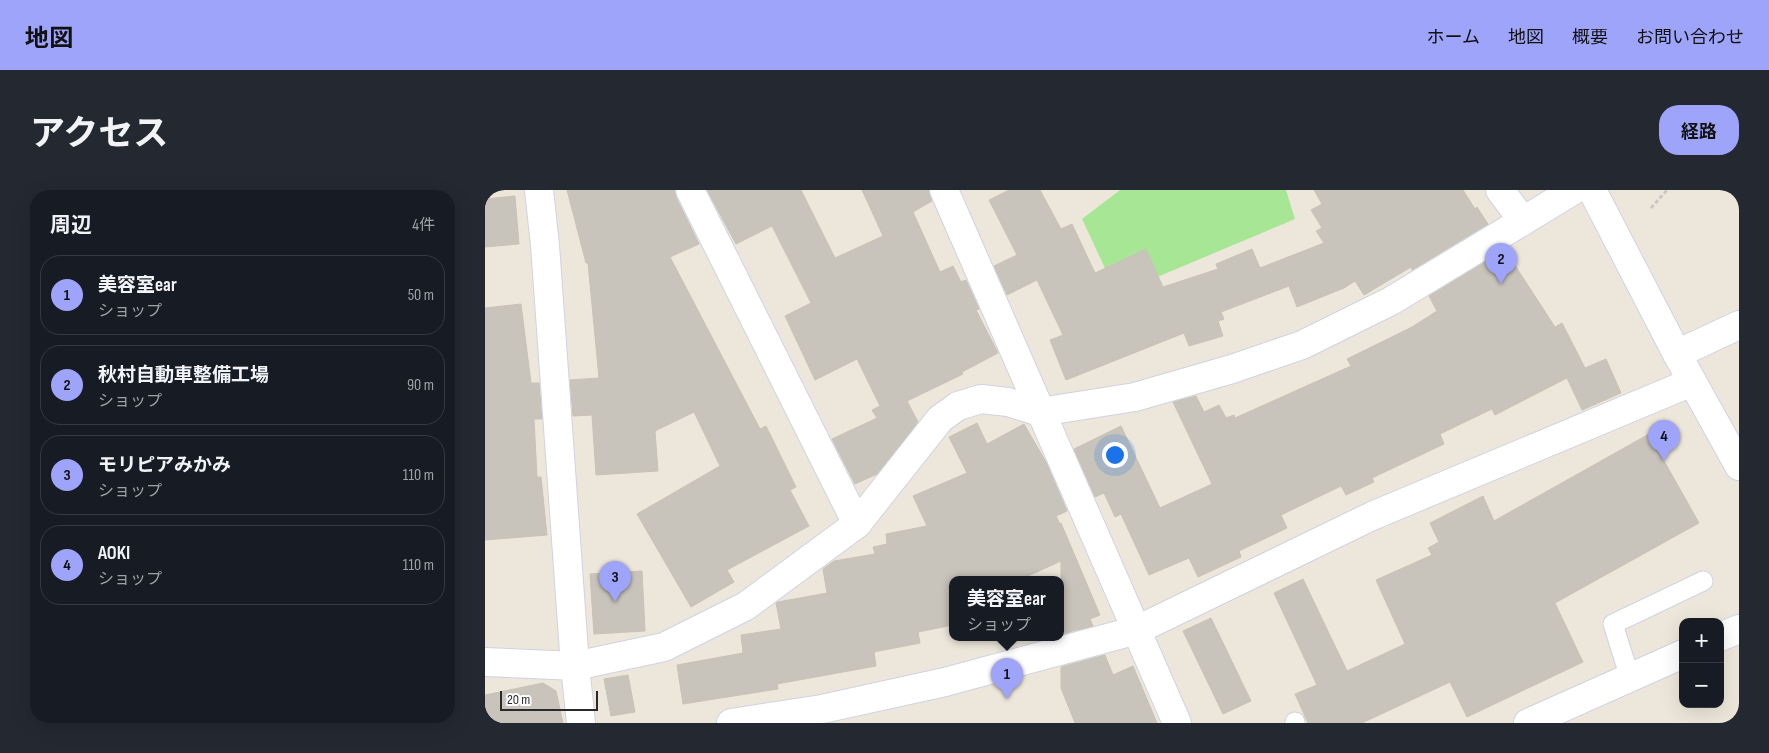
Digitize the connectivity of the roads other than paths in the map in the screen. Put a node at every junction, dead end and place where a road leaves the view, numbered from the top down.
1 (539, 190) edge
2 (690, 190) edge
3 (944, 190) edge
4 (1500, 190) edge
5 (1574, 190) edge
6 (1593, 190) edge
7 (1523, 221) junction
8 (1739, 325) edge
9 (1677, 354) junction
10 (1692, 382) junction
11 (1040, 412) junction
12 (1739, 466) edge
13 (857, 524) junction
14 (1703, 581) dead end
15 (1739, 629) edge
16 (1137, 630) junction
17 (1724, 635) edge
18 (1679, 656) edge
19 (485, 662) edge
20 (575, 666) junction
21 (1630, 678) junction
22 (823, 716) edge
23 (581, 723) edge
24 (731, 723) edge
25 (1177, 723) edge
26 (1527, 723) edge

1 - 20 street
2 - 13 street
3 - 11 street
4 - 7 street
5 - 7 street
6 - 9 street
7 - 11 street
8 - 9 street
9 - 10 street
10 - 12 street
10 - 16 street
11 - 13 street
11 - 16 street
13 - 20 street
14 - 21 lane
15 - 17 street
16 - 22 street
16 - 25 street
18 - 21 street
19 - 20 street
20 - 23 street
21 - 26 street
22 - 24 street

